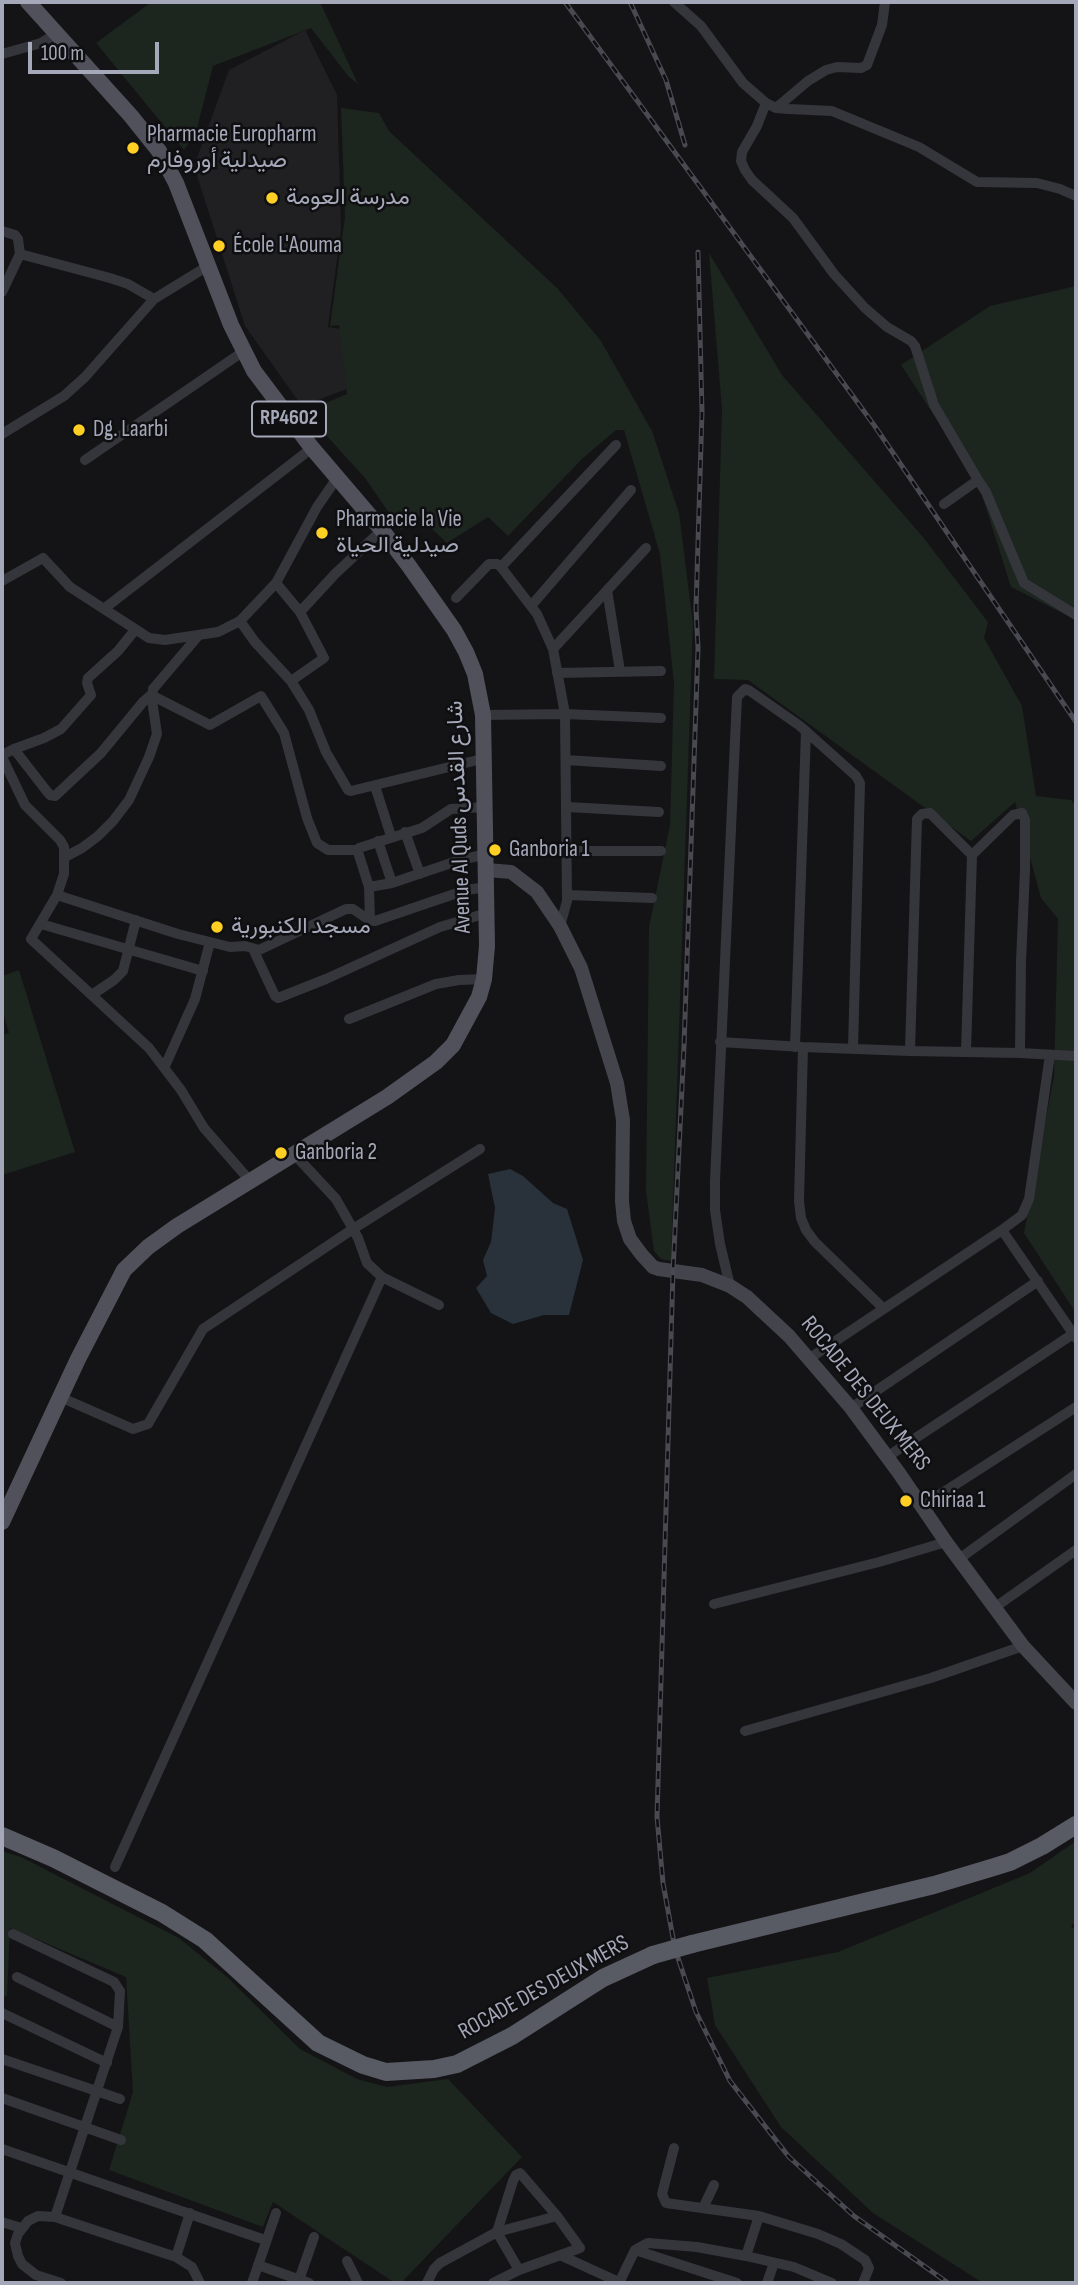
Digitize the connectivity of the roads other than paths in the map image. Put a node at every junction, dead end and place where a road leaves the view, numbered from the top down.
1 (28, 2) edge
2 (674, 2) edge
3 (885, 2) edge
4 (57, 33) junction
5 (2, 54) edge
6 (771, 105) junction
7 (1076, 196) edge
8 (2, 230) edge
9 (20, 254) junction
10 (208, 266) junction
11 (2, 292) edge
12 (154, 299) junction
13 (244, 351) junction
14 (2, 434) edge
15 (616, 445) dead end
16 (312, 448) junction
17 (85, 460) dead end
18 (337, 478) junction
19 (978, 480) junction
20 (631, 490) dead end
21 (944, 504) dead end
22 (382, 530) junction
23 (646, 548) dead end
24 (501, 567) junction
25 (2, 580) edge
26 (276, 583) junction
27 (607, 590) junction
28 (456, 598) dead end
29 (531, 606) junction
30 (105, 608) junction
31 (300, 612) junction
32 (1076, 615) edge
33 (240, 621) junction
34 (135, 630) junction
35 (198, 636) junction
36 (553, 649) junction
37 (620, 671) junction
38 (661, 671) dead end
39 (557, 673) junction
40 (290, 681) junction
41 (151, 695) junction
42 (565, 714) junction
43 (483, 715) junction
44 (661, 718) dead end
45 (806, 731) junction
46 (14, 749) junction
47 (2, 756) edge
48 (486, 758) junction
49 (566, 760) junction
50 (661, 766) dead end
51 (375, 786) junction
52 (486, 807) junction
53 (567, 807) junction
54 (659, 811) dead end
55 (405, 832) junction
56 (391, 836) junction
57 (378, 841) junction
58 (357, 850) junction
59 (567, 851) junction
60 (661, 852) dead end
61 (972, 855) junction
62 (65, 857) junction
63 (487, 862) junction
64 (420, 874) junction
65 (392, 883) junction
66 (369, 887) junction
67 (487, 887) junction
68 (57, 895) junction
69 (567, 895) junction
70 (652, 898) dead end
71 (487, 913) junction
72 (136, 920) junction
73 (370, 921) junction
74 (41, 923) junction
75 (560, 926) junction
76 (210, 942) junction
77 (128, 949) junction
78 (253, 949) junction
79 (203, 971) junction
80 (484, 979) junction
81 (93, 995) junction
82 (349, 1019) dead end
83 (720, 1042) junction
84 (799, 1047) junction
85 (853, 1048) junction
86 (910, 1051) junction
87 (965, 1051) junction
88 (1020, 1053) junction
89 (1050, 1055) junction
90 (1076, 1056) edge
91 (165, 1066) junction
92 (480, 1149) dead end
93 (295, 1155) junction
94 (251, 1182) junction
95 (353, 1229) junction
96 (1002, 1230) junction
97 (382, 1277) junction
98 (1038, 1281) junction
99 (730, 1286) junction
100 (439, 1306) dead end
101 (883, 1308) junction
102 (1075, 1335) edge
103 (810, 1358) junction
104 (60, 1397) junction
105 (1076, 1407) edge
106 (850, 1408) junction
107 (887, 1457) junction
108 (1076, 1474) edge
109 (922, 1506) junction
110 (2, 1521) edge
111 (946, 1542) junction
112 (1076, 1550) edge
113 (959, 1559) junction
114 (714, 1604) dead end
115 (994, 1608) junction
116 (1023, 1646) junction
117 (1076, 1703) edge
118 (745, 1731) dead end
119 (1076, 1825) edge
120 (2, 1836) edge
121 (115, 1867) dead end
122 (13, 1934) dead end
123 (18, 1977) dead end
124 (2, 2013) edge
125 (118, 2027) junction
126 (2, 2059) edge
127 (107, 2063) junction
128 (97, 2091) junction
129 (2, 2098) edge
130 (120, 2099) dead end
131 (85, 2128) junction
132 (121, 2140) dead end
133 (674, 2148) dead end
134 (2, 2149) edge
135 (71, 2173) junction
136 (714, 2185) dead end
137 (703, 2208) junction
138 (276, 2213) dead end
139 (190, 2214) junction
140 (557, 2216) junction
141 (759, 2216) junction
142 (55, 2217) junction
143 (2, 2221) edge
144 (21, 2228) junction
145 (497, 2232) junction
146 (314, 2237) dead end
147 (2, 2239) edge
148 (265, 2241) junction
149 (15, 2243) junction
150 (635, 2250) junction
151 (562, 2256) junction
152 (746, 2256) junction
153 (176, 2258) junction
154 (347, 2261) dead end
155 (774, 2263) junction
156 (258, 2264) junction
157 (519, 2270) junction
158 (35, 2279) edge
159 (304, 2282) edge
160 (499, 2282) edge
161 (61, 2283) edge
162 (200, 2283) edge
163 (252, 2283) edge
164 (358, 2283) edge
165 (427, 2283) edge
166 (620, 2283) edge
167 (737, 2283) edge
168 (768, 2283) edge
169 (832, 2283) edge
170 (863, 2283) edge

1 - 4 main road, Avenue Al Quds شارع القدس / RP4602
2 - 6 street
3 - 6 street
4 - 5 street
4 - 10 main road, Avenue Al Quds شارع القدس / RP4602
6 - 7 street
6 - 19 street
8 - 9 street
9 - 11 street
9 - 12 street
10 - 12 street
10 - 13 main road, Avenue Al Quds شارع القدس / RP4602
12 - 14 street
13 - 16 main road, Avenue Al Quds شارع القدس / RP4602
13 - 17 street
15 - 24 street
16 - 18 main road, Avenue Al Quds شارع القدس / RP4602
16 - 30 street
18 - 22 main road, Avenue Al Quds شارع القدس / RP4602
18 - 26 street
19 - 21 street
19 - 32 street
20 - 29 street
22 - 31 street
22 - 43 main road, Avenue Al Quds شارع القدس / RP4602
23 - 27 street
24 - 28 street
24 - 29 street
25 - 30 street
26 - 31 street
26 - 33 street
27 - 36 street
27 - 37 street
29 - 36 street
30 - 34 street
31 - 40 street
33 - 35 street
33 - 40 street
34 - 35 street
34 - 46 street
35 - 41 street
36 - 39 street
37 - 38 street
37 - 39 street
39 - 42 street
40 - 51 street
41 - 46 street
41 - 58 street
41 - 62 street
42 - 43 street
42 - 44 street
42 - 49 street
43 - 48 main road, Avenue Al Quds شارع القدس / RP4602
45 - 83 street
45 - 84 street
45 - 85 street
46 - 47 street
47 - 62 street
48 - 51 street
48 - 52 main road, Avenue Al Quds شارع القدس / RP4602
49 - 50 street
49 - 53 street
51 - 56 street
52 - 55 street
52 - 63 main road, Avenue Al Quds شارع القدس / RP4602
53 - 54 street
53 - 59 street
55 - 56 street
55 - 64 street
56 - 57 street
57 - 58 street
57 - 65 street
58 - 66 street
59 - 60 street
59 - 69 street
61 - 86 street
61 - 87 street
61 - 88 street
62 - 68 street
63 - 64 street
63 - 67 main road, Avenue Al Quds شارع القدس / RP4602
63 - 75 main road, ROCADE DES DEUX MERS
64 - 65 street
65 - 66 street
66 - 73 street
67 - 71 main road, Avenue Al Quds شارع القدس / RP4602
67 - 73 street
68 - 72 street
68 - 74 street
69 - 70 street
69 - 75 street
71 - 78 street
71 - 80 main road, Avenue Al Quds شارع القدس / RP4602
72 - 76 street
72 - 77 street
73 - 78 street
74 - 77 street
74 - 81 street
75 - 99 main road, ROCADE DES DEUX MERS
76 - 78 street
76 - 79 street
77 - 79 street
77 - 81 street
79 - 91 street
80 - 82 street
80 - 93 main road, Avenue Al Quds شارع القدس / RP4602
81 - 91 street
83 - 84 street
83 - 99 street
84 - 85 street
84 - 101 street
85 - 86 street
86 - 87 street
87 - 88 street
88 - 89 street
89 - 90 street
89 - 96 street
91 - 94 street
92 - 95 street
93 - 94 main road, Avenue Al Quds شارع القدس / RP4602
93 - 95 street
94 - 104 main road, Avenue Al Quds شارع القدس / RP4602
95 - 97 street
95 - 104 street
96 - 98 street
96 - 101 street
97 - 100 street
97 - 121 street
98 - 102 street
98 - 106 street
99 - 103 main road, ROCADE DES DEUX MERS
101 - 103 street
102 - 107 street
103 - 106 main road, ROCADE DES DEUX MERS
104 - 110 main road, Avenue Al Quds شارع القدس / RP4602
105 - 109 street
106 - 107 main road, ROCADE DES DEUX MERS
107 - 109 main road, ROCADE DES DEUX MERS
108 - 113 street
109 - 111 main road, ROCADE DES DEUX MERS
111 - 113 main road, ROCADE DES DEUX MERS
111 - 114 street
112 - 115 street
113 - 115 main road, ROCADE DES DEUX MERS
115 - 116 main road, ROCADE DES DEUX MERS
116 - 117 main road, ROCADE DES DEUX MERS
116 - 118 street
119 - 120 highway, ROCADE DES DEUX MERS, bridge
122 - 125 street
123 - 125 street
124 - 127 street
125 - 127 street
126 - 128 street
127 - 128 street
128 - 130 street
128 - 131 street
129 - 131 street
131 - 132 street
131 - 135 street
133 - 137 street
134 - 135 street
135 - 139 street
135 - 142 street
136 - 137 street
137 - 141 street
138 - 148 street
139 - 148 street
139 - 153 street
140 - 145 street
140 - 145 street
140 - 151 street
141 - 152 street
141 - 170 street
142 - 144 street
142 - 153 street
143 - 144 street
144 - 149 street
145 - 157 street
145 - 165 street
146 - 159 street
147 - 149 street
148 - 156 street
149 - 158 street
150 - 152 street
150 - 166 street
150 - 167 street
151 - 157 street
151 - 166 street
152 - 155 street
153 - 162 street
154 - 164 street
155 - 168 street
155 - 169 street
156 - 159 street
156 - 163 street
157 - 160 street
158 - 161 street

